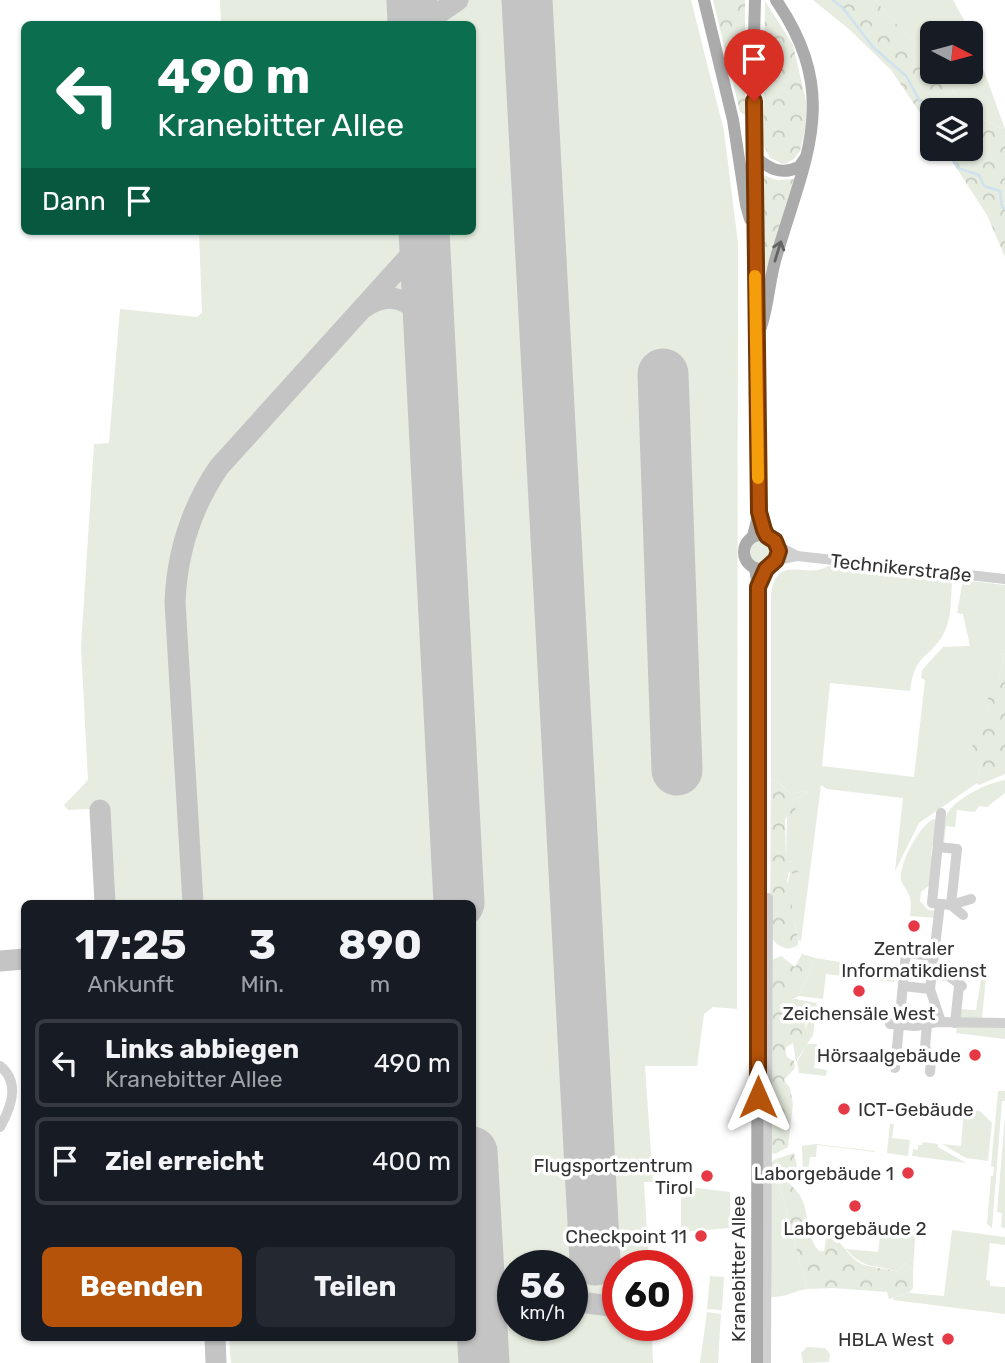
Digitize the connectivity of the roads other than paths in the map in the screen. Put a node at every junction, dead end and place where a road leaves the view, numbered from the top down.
1 (704, 0) edge
2 (776, 0) edge
3 (755, 2) edge
4 (808, 153) junction
5 (754, 156) junction
6 (755, 233) junction
7 (757, 341) junction
8 (759, 512) junction
9 (753, 536) junction
10 (767, 536) junction
11 (778, 546) junction
12 (797, 555) junction
13 (766, 566) junction
14 (1005, 579) edge
15 (941, 813) dead end
16 (938, 847) junction
17 (936, 870) junction
18 (955, 872) junction
19 (768, 898) dead end
20 (971, 898) dead end
21 (946, 904) junction
22 (963, 915) dead end
23 (934, 956) junction
24 (932, 974) junction
25 (903, 986) junction
26 (930, 989) junction
27 (942, 1022) junction
28 (955, 1023) junction
29 (1005, 1023) edge
30 (895, 1024) junction
31 (928, 1024) junction
32 (932, 1060) junction
33 (944, 1061) dead end
34 (0, 1066) edge
35 (895, 1068) dead end
36 (930, 1072) dead end
37 (0, 1127) edge
38 (757, 1363) edge
39 (766, 1363) edge

1 - 6 main road
2 - 4 main road
3 - 5 main road
4 - 5 main road
7 -> 4 main road
5 - 6 main road
6 - 7 main road
7 - 8 main road
8 - 9 main road
8 - 10 main road
9 - 10 main road
9 - 13 main road
10 - 11 main road
11 - 12 street, Technikerstraße
11 - 13 main road
12 - 13 street, Technikerstraße
12 - 14 street, Technikerstraße
13 - 38 main road, Kranebitter Allee
15 - 16 street
16 - 17 street
16 - 18 street
17 - 18 street
17 - 21 street
18 - 21 street
19 - 39 street, Kranebitter Allee
20 - 21 street
21 - 22 street
21 - 23 street
23 - 24 street
23 - 25 street
24 - 26 street
24 - 28 street
25 - 26 street
25 - 30 street
26 - 27 street
27 - 28 street
27 - 31 street
28 - 29 street
30 - 31 street
30 - 35 street
31 - 32 street
32 - 33 street
32 - 36 street
34 - 37 street

